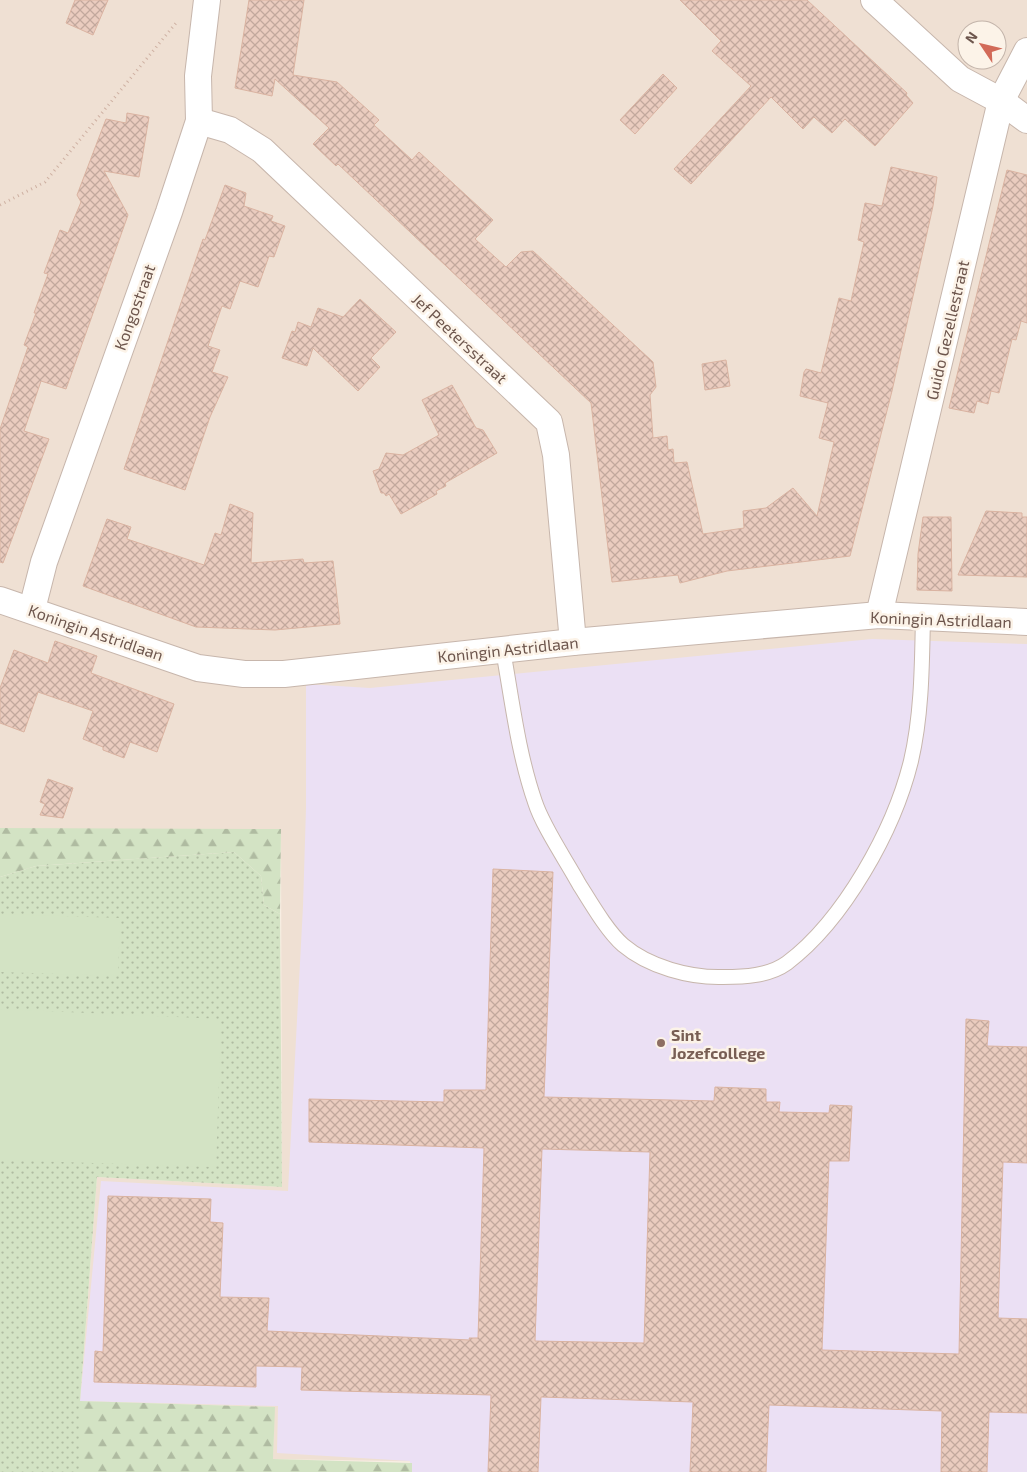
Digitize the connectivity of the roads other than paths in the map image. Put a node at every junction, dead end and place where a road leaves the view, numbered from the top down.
1 (874, 0) edge
2 (206, 4) edge
3 (1027, 51) edge
4 (1001, 101) junction
5 (1027, 120) edge
6 (199, 121) junction
7 (0, 600) edge
8 (32, 609) junction
9 (880, 614) junction
10 (923, 615) junction
11 (1027, 622) edge
12 (573, 642) junction
13 (503, 650) junction

1 - 4 street
2 - 6 street, Kongostraat
3 - 4 street, Guido Gezellestraat
4 - 5 street
4 - 9 street, Guido Gezellestraat
6 - 8 street, Kongostraat
6 - 12 street, Jef Peetersstraat
7 - 8 street, Koningin Astridlaan
8 - 13 street, Koningin Astridlaan
9 - 10 street, Koningin Astridlaan
9 - 12 street, Koningin Astridlaan
10 - 11 street, Koningin Astridlaan
10 - 13 lane
12 - 13 street, Koningin Astridlaan

